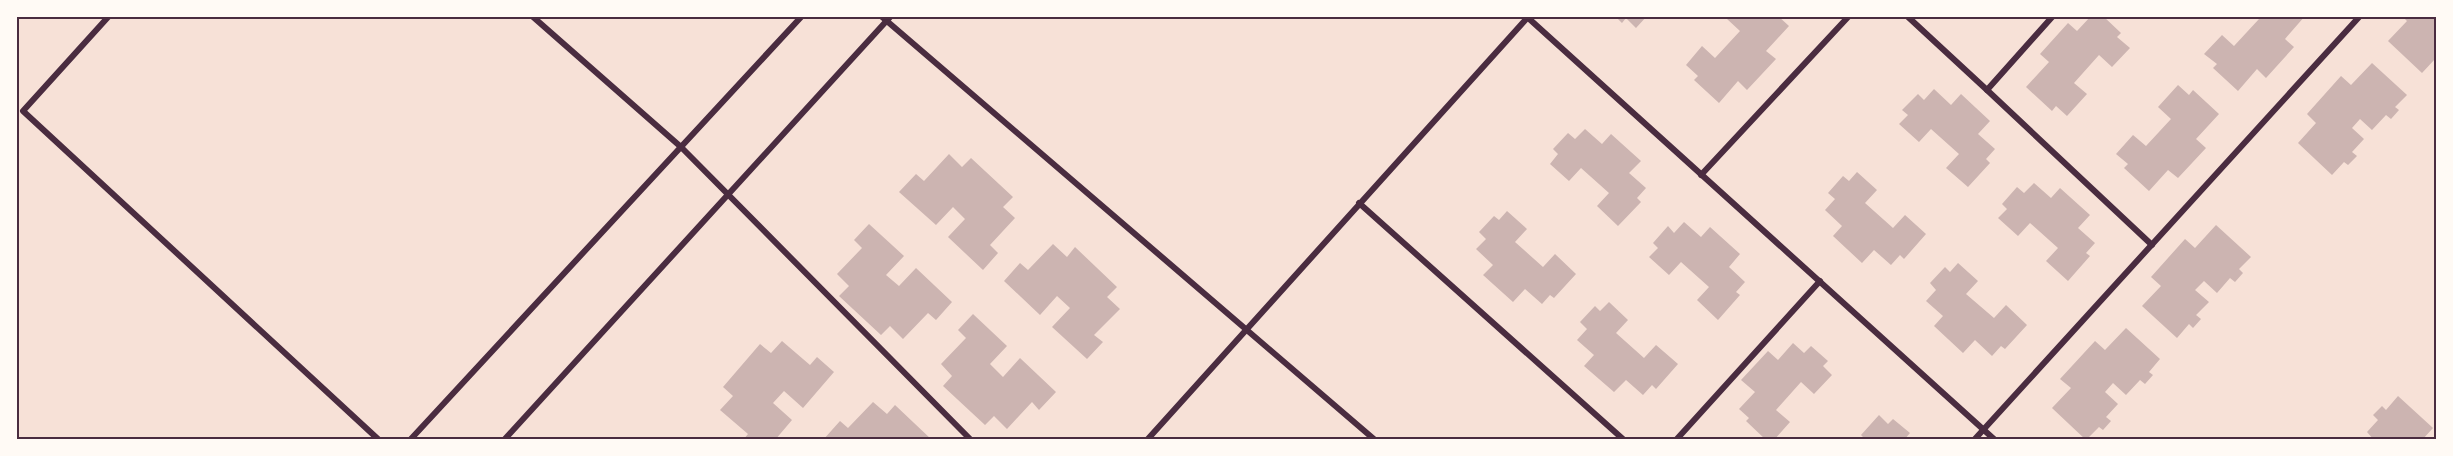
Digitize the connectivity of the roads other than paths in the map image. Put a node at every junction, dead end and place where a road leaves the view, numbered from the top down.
1 (109, 16) edge
2 (532, 16) edge
3 (802, 16) edge
4 (881, 16) edge
5 (1849, 16) edge
6 (1906, 16) edge
7 (2053, 16) edge
8 (2360, 16) edge
9 (1527, 17) edge
10 (889, 19) edge
11 (1987, 90) junction
12 (681, 147) junction
13 (1701, 175) junction
14 (728, 195) junction
15 (1359, 203) junction
16 (2151, 245) junction
17 (1820, 282) junction
18 (1245, 330) junction
19 (1983, 429) junction
20 (379, 440) edge
21 (410, 440) edge
22 (504, 440) edge
23 (971, 440) edge
24 (1147, 440) edge
25 (1375, 440) edge
26 (1624, 440) edge
27 (1676, 440) edge
28 (1974, 440) edge
29 (1995, 440) edge

1 - 20 street
2 - 12 street
3 - 12 street
4 - 10 street
5 - 13 street
6 - 11 street
7 - 11 street
8 - 16 street
9 - 13 street
9 - 15 street
10 - 14 street
10 - 18 street
11 - 16 street
12 - 14 street
12 - 21 street
13 - 17 street
14 - 22 street
14 - 23 street
15 - 18 street
15 - 26 street
16 - 19 street
17 - 19 street
17 - 27 street
18 - 24 street
18 - 25 street
19 - 28 street
19 - 29 street

